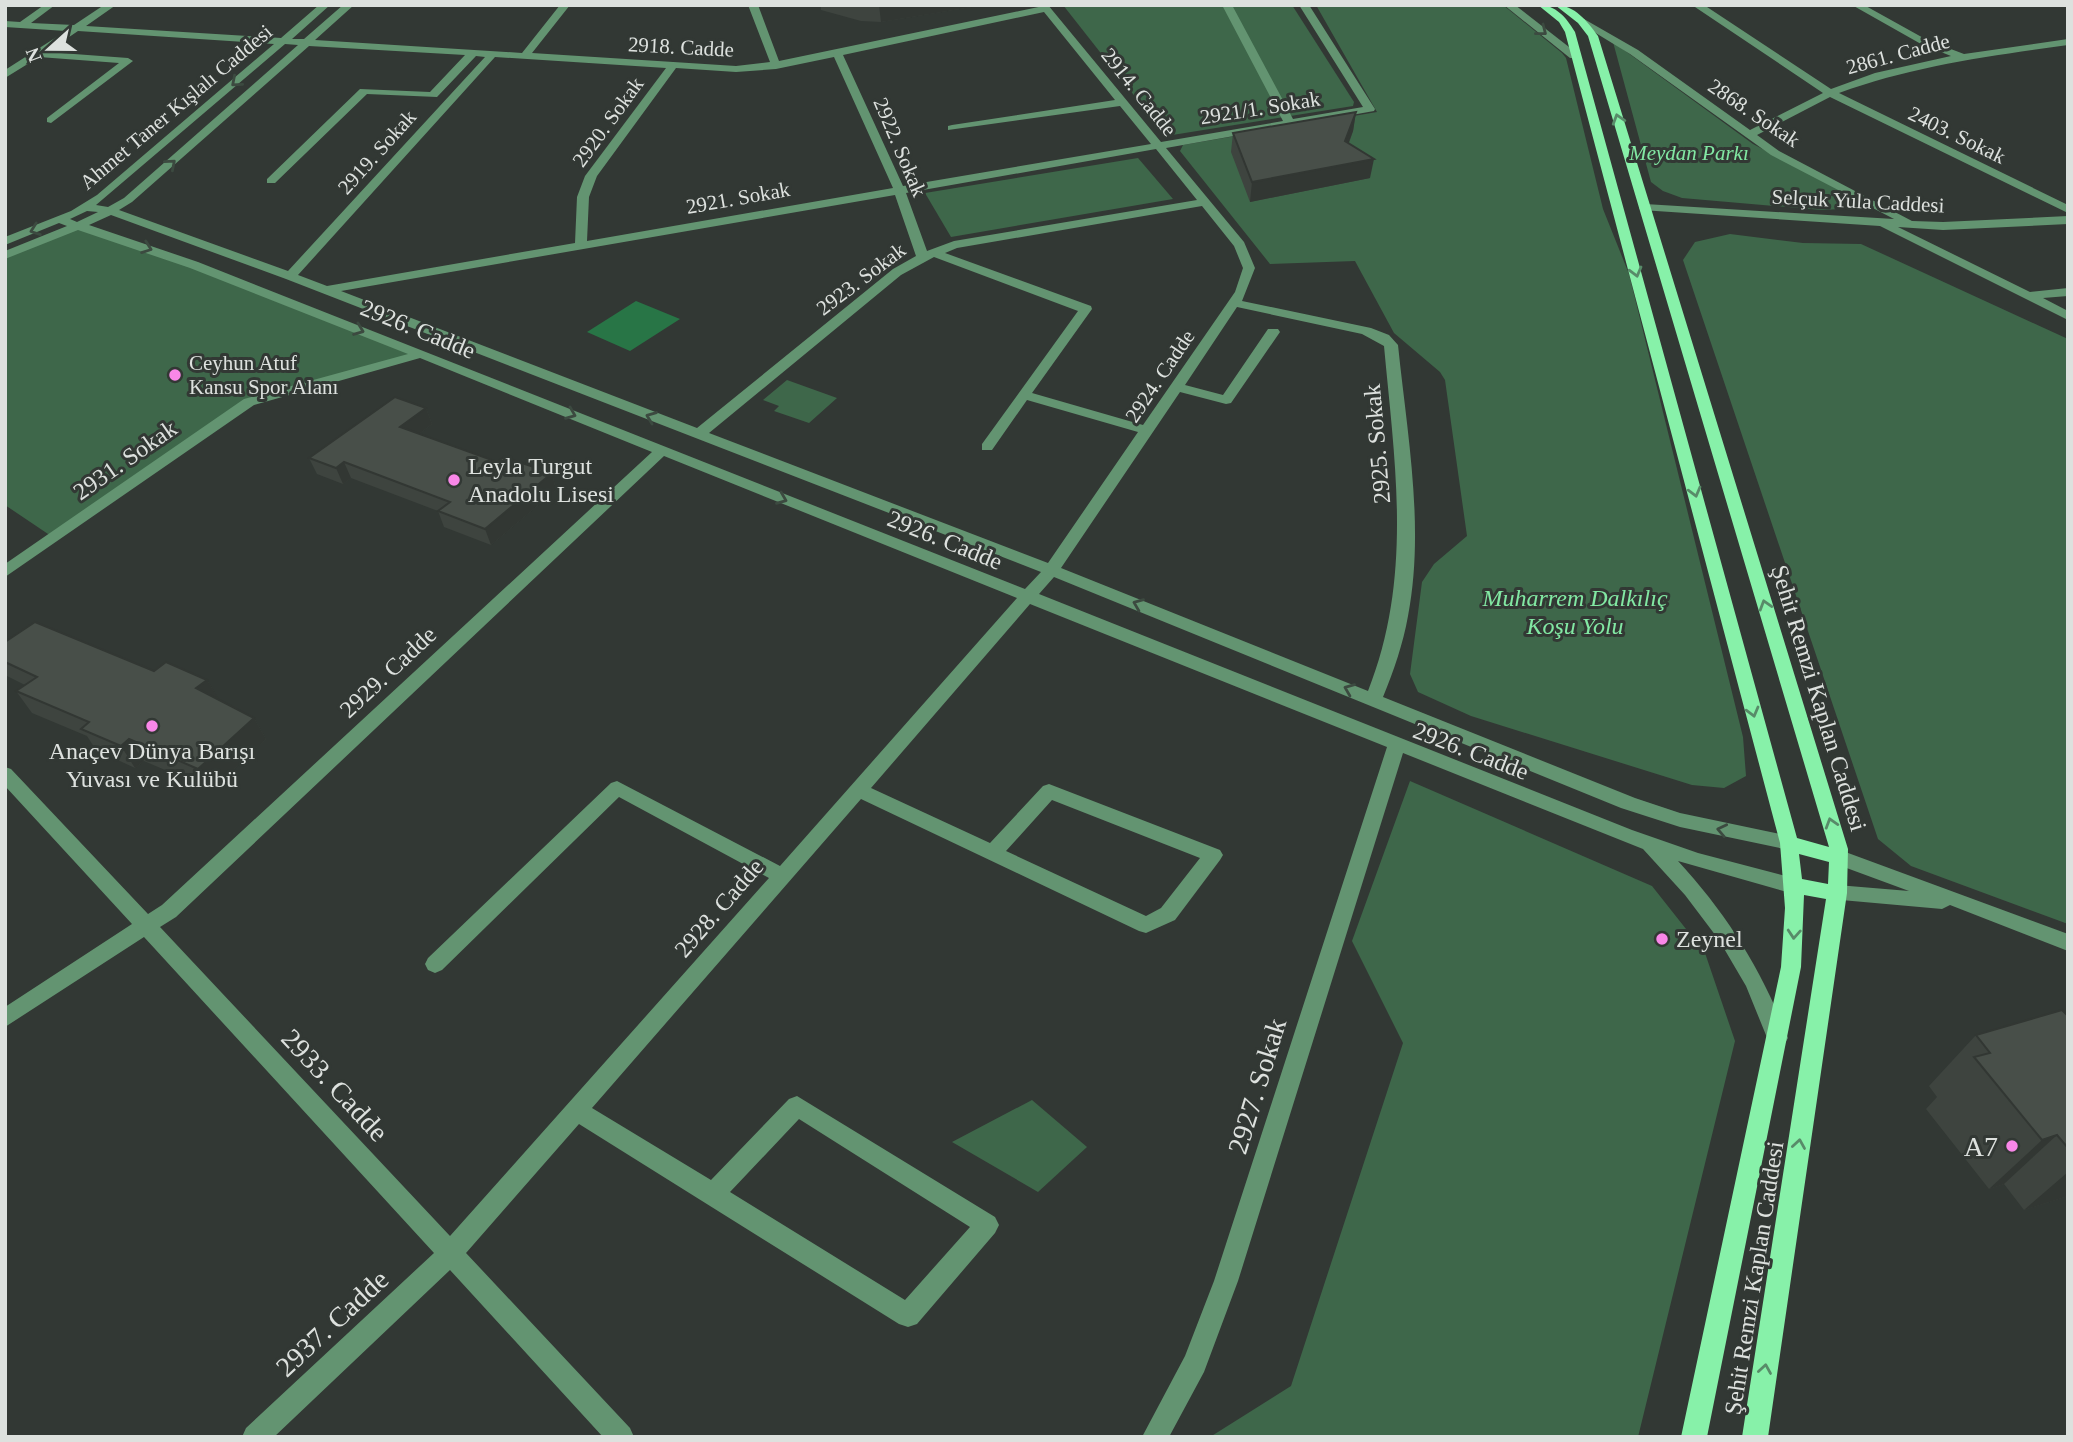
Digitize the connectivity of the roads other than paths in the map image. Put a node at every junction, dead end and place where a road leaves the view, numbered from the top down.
1 (50, 5) edge
2 (111, 5) edge
3 (325, 5) edge
4 (349, 5) edge
5 (565, 5) edge
6 (753, 5) edge
7 (1227, 5) edge
8 (1304, 5) edge
9 (1509, 5) edge
10 (1543, 5) edge
11 (1560, 5) edge
12 (1697, 5) edge
13 (1857, 5) edge
14 (1045, 7) edge
15 (1581, 21) junction
16 (5, 24) edge
17 (22, 25) junction
18 (73, 28) junction
19 (283, 42) junction
20 (2068, 42) edge
21 (309, 43) junction
22 (473, 53) junction
23 (35, 54) junction
24 (838, 54) junction
25 (492, 55) junction
26 (1574, 56) junction
27 (524, 57) junction
28 (1961, 57) junction
29 (776, 65) junction
30 (672, 66) junction
31 (5, 75) edge
32 (1830, 93) junction
33 (1123, 102) junction
34 (51, 120) dead end
35 (1289, 122) junction
36 (952, 128) dead end
37 (1748, 136) junction
38 (1157, 144) junction
39 (271, 181) dead end
40 (899, 190) junction
41 (1205, 202) junction
42 (1619, 206) junction
43 (87, 207) junction
44 (1645, 208) junction
45 (2068, 210) edge
46 (111, 211) junction
47 (61, 220) junction
48 (2068, 220) edge
49 (1879, 222) junction
50 (1912, 224) junction
51 (83, 225) junction
52 (5, 241) edge
53 (581, 245) junction
54 (928, 254) junction
55 (5, 255) edge
56 (290, 276) junction
57 (326, 290) junction
58 (2068, 292) edge
59 (2027, 296) junction
60 (1235, 303) junction
61 (2068, 316) edge
62 (1273, 332) dead end
63 (421, 354) junction
64 (1178, 387) junction
65 (1024, 395) junction
66 (1148, 431) junction
67 (697, 435) junction
68 (987, 447) dead end
69 (662, 450) junction
70 (1051, 570) junction
71 (5, 572) edge
72 (1027, 597) junction
73 (1374, 699) junction
74 (1396, 746) junction
75 (5, 774) edge
76 (858, 790) junction
77 (1649, 844) junction
78 (1789, 844) junction
79 (993, 853) junction
80 (1840, 858) junction
81 (782, 876) junction
82 (1794, 886) junction
83 (1837, 893) junction
84 (1966, 903) junction
85 (147, 927) junction
86 (2068, 943) edge
87 (435, 964) dead end
88 (5, 1018) edge
89 (1777, 1038) junction
90 (576, 1110) junction
91 (713, 1194) junction
92 (450, 1253) junction
93 (254, 1437) edge
94 (621, 1437) edge
95 (1155, 1437) edge
96 (1694, 1437) edge
97 (1755, 1437) edge

1 - 17 street
2 - 18 street
3 - 19 street, Ahmet Taner Kışlalı Caddesi
4 - 21 street, Ahmet Taner Kışlalı Caddesi
5 - 27 street
6 - 29 street
7 - 35 street
8 - 35 street, 2921/1. Sokak
9 -> 26 street
10 - 26 main road, Şehit Remzi Kaplan Caddesi
11 - 15 main road, Şehit Remzi Kaplan Caddesi
12 - 32 street, 2403. Sokak
13 - 28 street
14 - 24 street, 2918. Cadde
14 - 33 street, 2914. Cadde
15 - 37 street, 2868. Sokak
44 -> 15 main road, Şehit Remzi Kaplan Caddesi
16 - 17 street, 2918. Cadde
17 - 18 street, 2918. Cadde
18 - 19 street, 2918. Cadde
18 - 23 street
19 - 21 street, 2918. Cadde
19 -> 43 street, Ahmet Taner Kışlalı Caddesi
20 - 28 street, 2861. Cadde
21 - 22 street, 2918. Cadde
46 -> 21 street, Ahmet Taner Kışlalı Caddesi
22 - 25 street, 2918. Cadde
22 - 39 street
23 - 31 street
23 - 34 street
24 - 29 street, 2918. Cadde
24 - 40 street, 2922. Sokak
25 - 27 street, 2918. Cadde
25 - 56 street, 2919. Sokak
26 - 42 main road, Şehit Remzi Kaplan Caddesi
27 - 30 street, 2918. Cadde
28 - 32 street, 2861. Cadde
29 - 30 street, 2918. Cadde
30 - 53 street, 2920. Sokak
32 - 37 street, 2861. Cadde
32 - 45 street, 2403. Sokak
33 - 36 street
33 - 38 street, 2914. Cadde
35 - 38 street, 2921/1. Sokak
37 - 50 street, 2868. Sokak
38 - 40 street, 2921. Sokak
38 - 41 street, 2914. Cadde
40 - 53 street, 2921. Sokak
40 - 54 street, 2922. Sokak
41 - 54 street, 2923. Sokak
41 - 60 street, 2924. Cadde
42 - 44 main road
42 -> 78 main road, Şehit Remzi Kaplan Caddesi
43 - 46 street, 2926. Cadde
43 - 47 street, Ahmet Taner Kışlalı Caddesi
44 - 49 street, Selçuk Yula Caddesi
80 -> 44 main road, Şehit Remzi Kaplan Caddesi
46 - 51 street, Ahmet Taner Kışlalı Caddesi
46 - 56 street, 2926. Cadde
47 - 51 street, 2926. Cadde
47 -> 52 street, Ahmet Taner Kışlalı Caddesi
48 - 50 street, Selçuk Yula Caddesi
49 - 50 street, Selçuk Yula Caddesi
49 - 59 street
51 - 55 street, Ahmet Taner Kışlalı Caddesi
51 -> 63 street, 2926. Cadde
53 - 57 street, 2921. Sokak
54 - 65 street
54 - 67 street, 2923. Sokak
56 - 57 street, 2926. Cadde
67 -> 57 street, 2926. Cadde
58 - 59 street
59 - 61 street
60 - 64 street, 2924. Cadde
60 - 73 street, 2925. Sokak
62 - 64 street
63 -> 69 street, 2926. Cadde
63 - 71 street, 2931. Sokak
64 - 66 street, 2924. Cadde
65 - 66 street
65 - 68 street
66 - 70 street, 2924. Cadde
67 - 70 street, 2926. Cadde
69 -> 72 street, 2926. Cadde
69 - 85 street, 2929. Cadde
70 - 72 street, 2924. Cadde
73 -> 70 street, 2926. Cadde
72 - 74 street, 2926. Cadde
72 - 76 street, 2928. Cadde
78 -> 73 street, 2926. Cadde
74 - 77 street, 2926. Cadde
74 - 95 street, 2927. Sokak
75 - 85 street, 2933. Cadde
76 - 79 street
76 - 81 street, 2928. Cadde
77 - 82 street, 2926. Cadde
77 - 89 street
78 - 80 main road
78 - 82 main road, Şehit Remzi Kaplan Caddesi
79 - 79 street
80 - 83 main road, Şehit Remzi Kaplan Caddesi
80 - 84 street
81 - 87 street
81 - 90 street, 2928. Cadde
82 - 83 main road
82 -> 89 main road, Şehit Remzi Kaplan Caddesi
83 - 84 street
97 -> 83 main road, Şehit Remzi Kaplan Caddesi
84 - 86 street
85 - 88 street, 2929. Cadde
85 - 92 street, 2933. Cadde
89 - 96 main road, Şehit Remzi Kaplan Caddesi
90 - 91 street
90 - 92 street, 2928. Cadde
91 - 91 street
92 - 93 street, 2937. Cadde
92 - 94 street, 2933. Cadde

